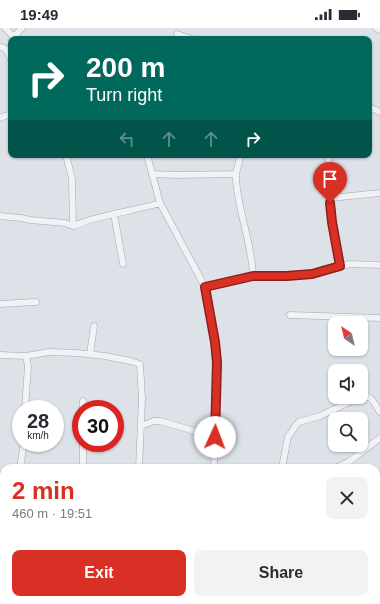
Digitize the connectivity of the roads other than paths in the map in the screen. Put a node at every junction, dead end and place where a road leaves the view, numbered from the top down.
1 (22, 28) edge
2 (376, 28) edge
3 (380, 30) edge
4 (15, 36) edge
5 (67, 158) edge
6 (148, 158) edge
7 (240, 158) edge
8 (328, 158) edge
9 (152, 174) junction
10 (236, 174) junction
11 (380, 193) edge
12 (331, 198) junction
13 (160, 203) junction
14 (114, 214) junction
15 (0, 216) edge
16 (73, 226) junction
17 (123, 264) dead end
18 (380, 265) edge
19 (340, 266) junction
20 (253, 276) junction
21 (205, 287) junction
22 (36, 302) dead end
23 (0, 304) edge
24 (290, 314) dead end
25 (380, 318) edge
26 (94, 326) dead end
27 (90, 354) junction
28 (0, 355) edge
29 (26, 356) junction
30 (368, 396) edge
31 (26, 400) edge
32 (345, 404) edge
33 (380, 413) edge
34 (141, 426) junction
35 (215, 437) junction
36 (380, 438) edge
37 (23, 452) edge
38 (83, 452) edge
39 (21, 464) edge
40 (83, 464) edge
41 (140, 464) edge
42 (214, 464) edge
43 (283, 464) edge
44 (345, 464) edge

1 - 4 street
2 - 3 street
5 - 16 street
6 - 9 street
7 - 10 street
8 - 12 street
9 - 10 street
9 - 13 street
10 - 20 street
11 - 12 street
12 - 19 street
13 - 14 street
13 - 21 street
14 - 16 street
14 - 17 street
15 - 16 street
18 - 19 street
19 - 20 street
20 - 21 street
21 - 35 street
22 - 23 street
24 - 25 street
26 - 27 street
27 - 29 street
27 - 34 street
28 - 29 street
29 - 31 street
30 - 33 street
32 - 43 street
34 - 35 street
34 - 41 street
35 - 42 street
36 - 44 street
37 - 39 street
38 - 40 street

